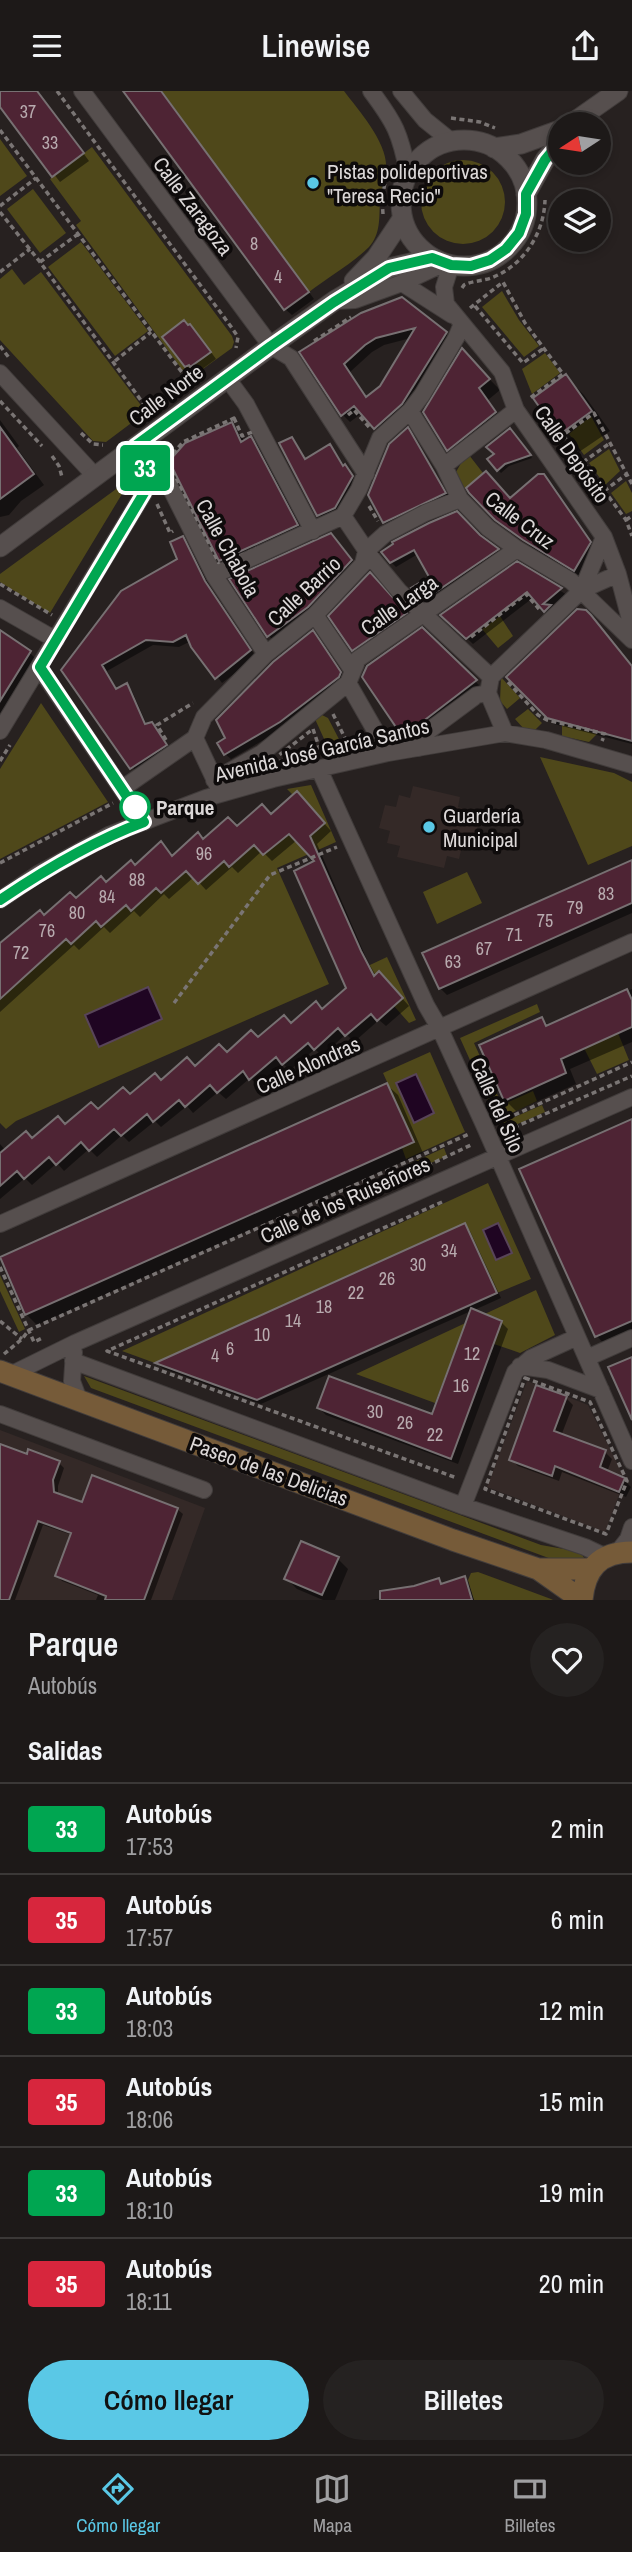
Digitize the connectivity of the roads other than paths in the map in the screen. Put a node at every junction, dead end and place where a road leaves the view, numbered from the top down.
1 (82, 91) edge
2 (371, 91) edge
3 (401, 91) edge
4 (618, 91) edge
5 (590, 112) edge
6 (548, 134) edge
7 (498, 139) junction
8 (451, 141) junction
9 (548, 156) edge
10 (408, 173) junction
11 (536, 196) junction
12 (393, 219) junction
13 (443, 262) junction
14 (407, 286) junction
15 (334, 302) junction
16 (459, 320) junction
17 (271, 346) junction
18 (6, 368) edge
19 (227, 378) junction
20 (516, 410) junction
21 (410, 411) junction
22 (135, 446) junction
23 (444, 466) junction
24 (366, 474) junction
25 (146, 475) junction
26 (95, 476) junction
27 (460, 499) junction
28 (343, 516) junction
29 (310, 529) junction
30 (604, 537) junction
31 (0, 547) edge
32 (517, 549) junction
33 (366, 551) junction
34 (618, 574) junction
35 (214, 575) junction
36 (582, 590) junction
37 (0, 608) edge
38 (315, 615) junction
39 (424, 615) junction
40 (632, 627) edge
41 (56, 640) junction
42 (632, 640) edge
43 (266, 654) junction
44 (40, 667) junction
45 (350, 677) junction
46 (494, 682) junction
47 (505, 733) junction
48 (6, 736) edge
49 (195, 738) junction
50 (419, 748) junction
51 (388, 753) junction
52 (632, 765) edge
53 (319, 769) junction
54 (218, 786) junction
55 (116, 792) junction
56 (144, 822) junction
57 (0, 900) edge
58 (632, 942) edge
59 (440, 1029) junction
60 (632, 1097) edge
61 (498, 1156) junction
62 (0, 1224) edge
63 (577, 1338) junction
64 (632, 1338) edge
65 (75, 1343) junction
66 (587, 1358) junction
67 (73, 1361) junction
68 (520, 1366) junction
69 (4, 1369) edge
70 (601, 1390) junction
71 (79, 1400) junction
72 (0, 1414) edge
73 (632, 1461) edge
74 (204, 1490) dead end
75 (463, 1506) junction
76 (620, 1548) edge
77 (538, 1569) junction
78 (582, 1600) edge

1 - 17 street, Calle Zaragoza
2 - 10 street
3 - 8 street
4 - 5 street
6 - 7 street
7 - 8 street
7 - 11 street
8 - 10 street
9 - 11 street
10 - 12 street
11 - 13 street
12 - 13 street
12 - 15 street, Calle Norte
13 - 14 street, Calle Norte
13 - 15 street, Calle Norte
13 - 16 street, Calle Depósito
14 - 15 street, Calle Norte
14 - 16 street, Calle Depósito
15 - 17 street, Calle Norte
16 - 20 street, Calle Depósito
16 - 21 street
17 - 19 street, Calle Norte
17 - 24 street, Calle Zaragoza
18 - 26 street
19 - 22 street, Calle Norte
19 - 29 street
20 - 23 street
20 - 30 street, Calle Depósito
21 - 23 street, Calle Cruz
21 - 24 street
22 - 25 street, Calle Norte
22 - 26 street
23 - 27 street, Calle Cruz
24 - 28 street
25 - 35 street, Calle Chabola
25 - 41 street
26 - 31 street
27 - 32 street, Calle Cruz
27 - 33 street, Calle Barrio
28 - 29 street
28 - 33 street
29 - 35 street
30 - 34 street, Calle Depósito
30 - 36 street
32 - 36 street, Calle Cruz
32 - 39 street, Calle Larga
33 - 38 street, Calle Barrio
33 - 39 street
34 - 36 street
34 - 40 street, Calle Depósito
35 - 43 street, Calle Chabola
36 - 42 street, Calle Cruz
36 - 46 street
37 - 41 street
38 - 43 street, Calle Barrio
38 - 45 street
39 - 45 street, Calle Larga
39 - 46 street
41 - 44 street
43 - 49 street, Calle Barrio
44 - 48 street
44 - 55 street
45 - 51 street
45 - 54 street, Calle Larga
46 - 47 street
46 - 50 street
47 - 50 street, Avenida José García Santos
47 - 52 street, Avenida José García Santos
49 - 54 street
49 - 55 street, Calle Barrio
50 - 51 street, Avenida José García Santos
51 - 53 street, Avenida José García Santos
53 - 54 street, Avenida José García Santos
53 - 59 street, Calle del Silo
54 - 56 street, Avenida José García Santos
55 - 56 street
56 - 57 street, Avenida José García Santos
58 - 59 street, Calle Alondras
59 - 61 street, Calle del Silo
59 - 62 street, Calle Alondras
60 - 61 street, Calle de los Ruiseñores
61 - 63 street, Calle del Silo
61 - 65 street, Calle de los Ruiseñores
63 - 66 street, Calle del Silo
63 - 68 street
64 - 66 street
65 - 67 street
65 - 69 street, Calle de los Ruiseñores
66 - 70 street, Calle del Silo
67 - 71 street
67 - 75 street, Paseo de las Delicias
68 - 70 street
68 - 75 street
69 - 71 main road, Paseo de las Delicias
70 - 73 street, Calle del Silo
71 - 77 main road, Paseo de las Delicias
72 - 74 street, Paseo de las Delicias
75 - 76 street, Paseo de las Delicias
76 - 77 main road, Paseo de las Delicias
76 - 78 main road
77 - 78 main road, Paseo de las Delicias

